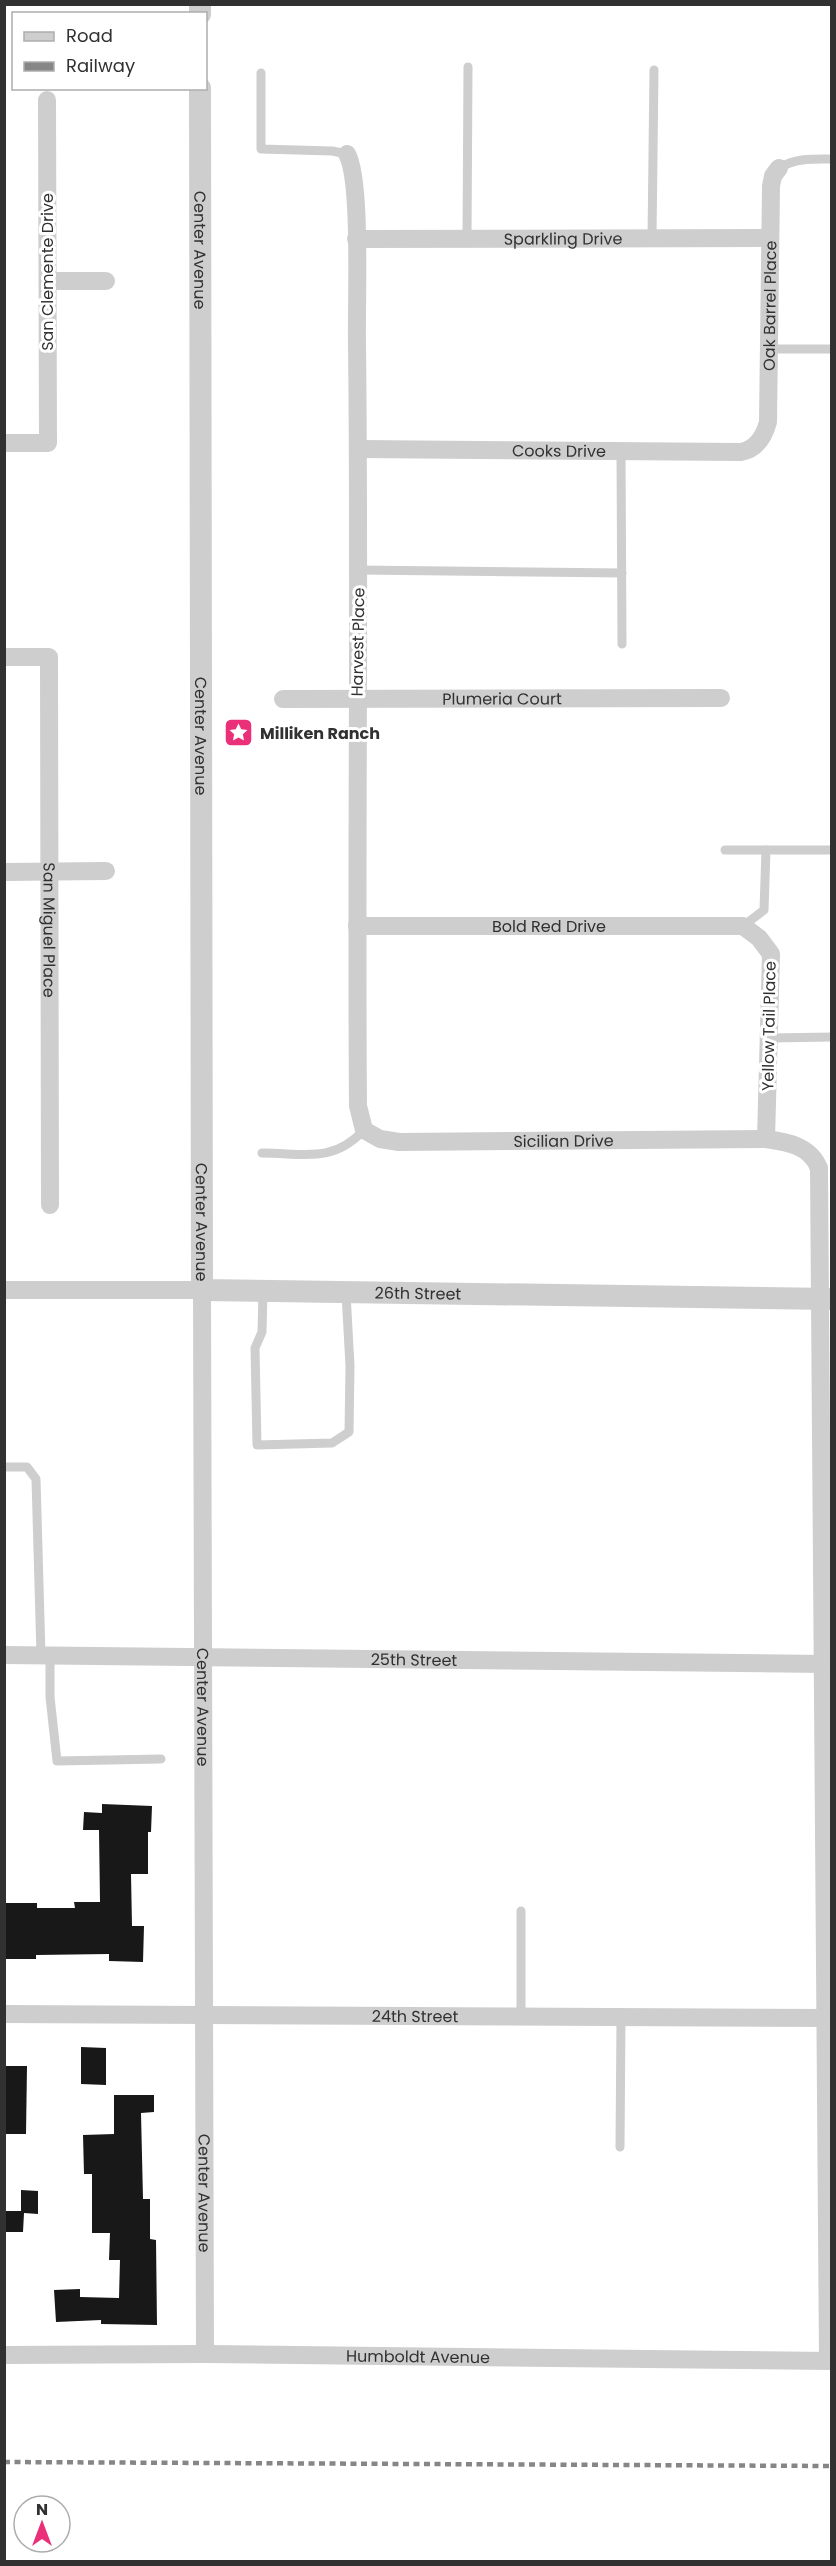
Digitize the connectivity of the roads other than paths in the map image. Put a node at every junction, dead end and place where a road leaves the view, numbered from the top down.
1 (468, 67) dead end
2 (654, 70) dead end
3 (261, 73) dead end
4 (200, 90) edge
5 (47, 100) dead end
6 (347, 154) joint
7 (831, 159) edge
8 (779, 168) joint
9 (652, 238) junction
10 (770, 238) junction
11 (356, 239) junction
12 (467, 239) junction
13 (106, 280) dead end
14 (48, 281) junction
15 (770, 349) junction
16 (831, 349) edge
17 (4, 443) edge
18 (758, 443) joint
19 (358, 449) junction
20 (621, 451) junction
21 (359, 570) junction
22 (622, 573) junction
23 (622, 644) dead end
24 (4, 657) edge
25 (721, 698) dead end
26 (283, 699) dead end
27 (357, 699) junction
28 (831, 849) edge
29 (725, 850) dead end
30 (766, 850) junction
31 (50, 871) junction
32 (106, 871) dead end
33 (4, 872) edge
34 (357, 926) junction
35 (743, 926) junction
36 (831, 1037) edge
37 (770, 1038) junction
38 (364, 1130) junction
39 (766, 1138) junction
40 (262, 1153) dead end
41 (50, 1205) dead end
42 (4, 1290) edge
43 (202, 1290) junction
44 (263, 1291) junction
45 (346, 1292) junction
46 (825, 1299) edge
47 (4, 1467) edge
48 (4, 1655) edge
49 (45, 1655) junction
50 (203, 1656) junction
51 (824, 1664) junction
52 (161, 1759) dead end
53 (521, 1911) dead end
54 (4, 2014) edge
55 (203, 2015) junction
56 (521, 2017) junction
57 (621, 2017) junction
58 (827, 2018) junction
59 (620, 2147) dead end
60 (205, 2354) junction
61 (4, 2355) edge
62 (830, 2361) edge

1 - 12 lane
2 - 9 lane
3 - 6 lane
4 - 43 street, Center Avenue
5 - 14 street, San Clemente Drive
6 - 11 street, Harvest Place
7 - 8 lane
8 - 10 street, Oak Barrel Place
9 - 10 street, Sparkling Drive
9 - 12 street, Sparkling Drive
10 - 15 street, Oak Barrel Place
11 - 12 street, Sparkling Drive
11 - 19 street, Harvest Place
13 - 14 street
14 - 17 street, San Clemente Drive
15 - 16 lane
15 - 18 street, Oak Barrel Place
18 - 20 street, Cooks Drive
19 - 20 street, Cooks Drive
19 - 21 street, Harvest Place
20 - 22 lane
21 - 22 lane
21 - 27 street, Harvest Place
22 - 23 lane
24 - 31 street, San Miguel Place
25 - 27 street, Plumeria Court
26 - 27 street, Plumeria Court
27 - 34 street, Harvest Place
28 - 30 lane
29 - 30 lane
30 - 35 lane
31 - 32 street
31 - 33 street
31 - 41 street, San Miguel Place
34 - 35 street, Bold Red Drive
34 - 38 street, Harvest Place
35 - 37 street, Yellow Tail Place
36 - 37 lane
37 - 39 street, Yellow Tail Place
38 - 39 street, Sicilian Drive
38 - 40 lane
39 - 46 street, Sicilian Drive
42 - 43 street, 26th Street
43 - 44 street, 26th Street
43 - 50 street, Center Avenue
44 - 45 street, 26th Street
44 - 45 lane
45 - 46 street, 26th Street
46 - 51 street, Sicilian Drive
47 - 49 lane
48 - 49 street, 25th Street
49 - 50 street, 25th Street
49 - 52 lane
50 - 51 street, 25th Street
50 - 55 street, Center Avenue
51 - 58 street, Sicilian Drive
53 - 56 lane
54 - 55 street, 24th Street
55 - 56 street, 24th Street
55 - 60 street, Center Avenue
56 - 57 street, 24th Street
57 - 58 street, 24th Street
57 - 59 lane
58 - 62 street, Sicilian Drive
60 - 61 street, Humboldt Avenue
60 - 62 street, Humboldt Avenue

